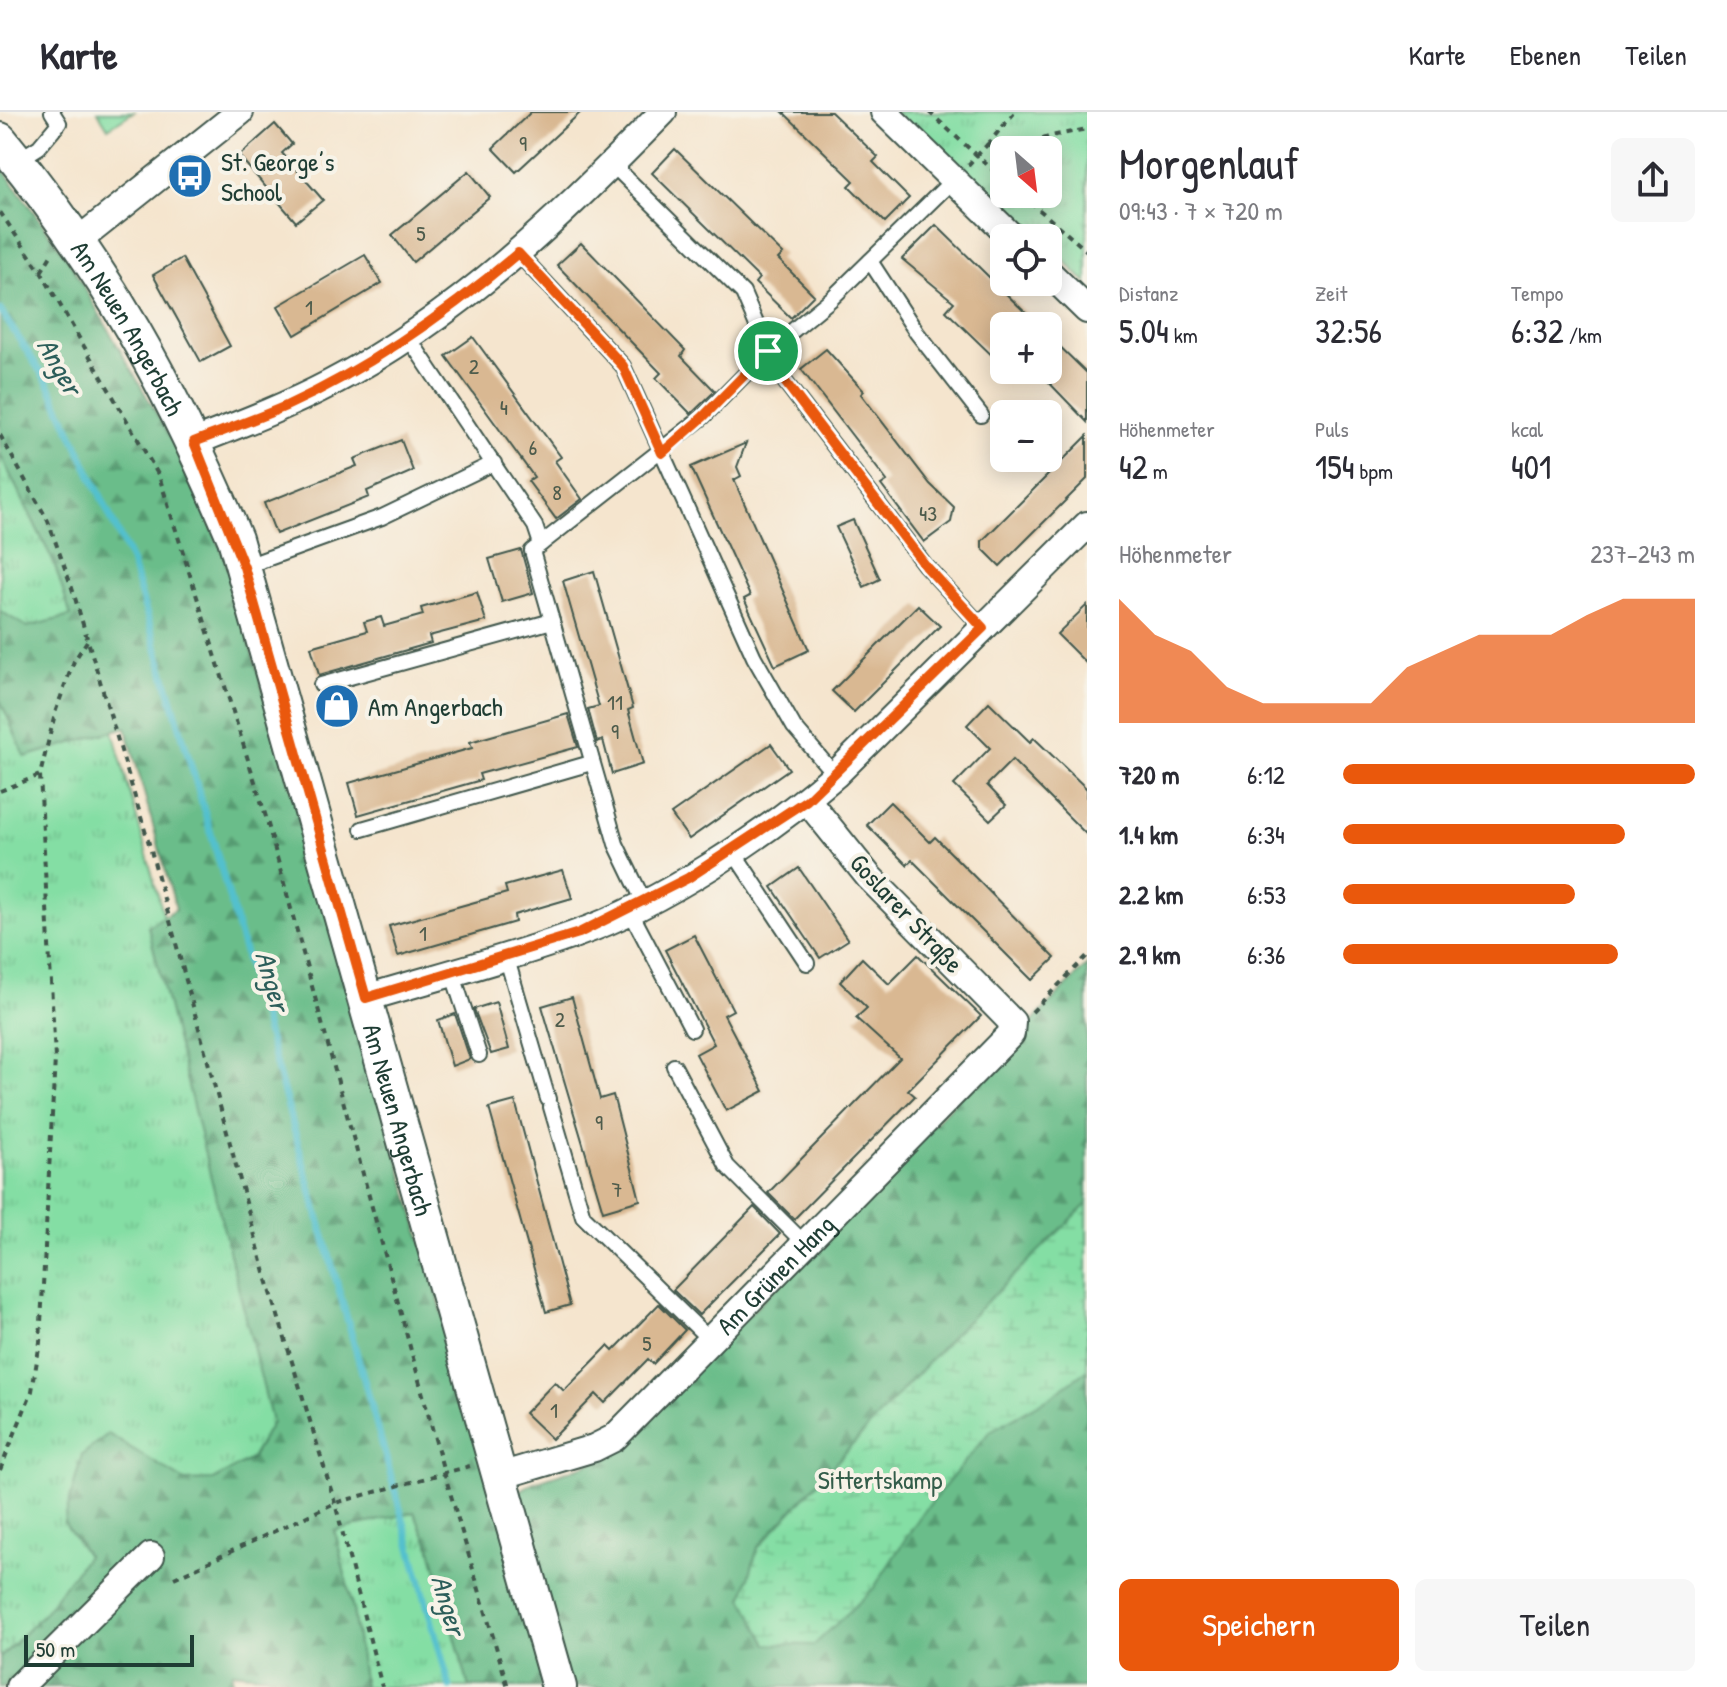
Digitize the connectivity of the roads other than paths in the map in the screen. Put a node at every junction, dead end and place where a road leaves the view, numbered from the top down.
1 (52, 112) edge
2 (240, 112) edge
3 (663, 112) edge
4 (884, 112) edge
5 (9, 150) edge
6 (612, 164) junction
7 (953, 180) junction
8 (999, 224) edge
9 (79, 240) junction
10 (518, 253) junction
11 (870, 261) junction
12 (1062, 286) edge
13 (1087, 310) edge
14 (408, 337) junction
15 (768, 351) junction
16 (981, 415) dead end
17 (194, 442) junction
18 (662, 453) junction
19 (494, 463) junction
20 (1087, 525) edge
21 (541, 544) junction
22 (244, 567) junction
23 (552, 621) junction
24 (983, 628) junction
25 (321, 685) dead end
26 (591, 763) junction
27 (835, 775) junction
28 (807, 800) junction
29 (362, 829) dead end
30 (732, 850) junction
31 (636, 906) junction
32 (506, 956) junction
33 (807, 963) dead end
34 (452, 972) junction
35 (366, 998) junction
36 (1012, 1022) joint
37 (692, 1029) dead end
38 (479, 1055) dead end
39 (674, 1066) dead end
40 (804, 1243) junction
41 (709, 1339) junction
42 (500, 1476) junction
43 (151, 1556) dead end
44 (19, 1687) edge
45 (559, 1687) edge

1 - 5 lane
2 - 9 street
3 - 6 street
4 - 7 street
5 - 9 street, Am Neuen Angerbach
6 - 10 street
6 - 15 lane
7 - 8 street
7 - 11 lane
9 - 17 street, Am Neuen Angerbach
10 - 14 street
10 - 18 lane
11 - 15 lane
11 - 16 lane
12 - 13 street
14 - 17 street
14 - 19 lane
15 - 18 lane
15 - 24 lane
17 - 22 street, Am Neuen Angerbach
18 - 21 lane
18 - 27 lane
19 - 21 lane
19 - 22 lane
20 - 24 street
21 - 23 lane
22 - 35 street, Am Neuen Angerbach
23 - 25 lane
23 - 26 lane
24 - 27 street
26 - 29 lane
26 - 31 lane
27 - 28 street
28 - 30 street
28 - 36 street, Goslarer Straße
30 - 31 street
30 - 33 lane
31 - 32 street
31 - 37 lane
32 - 34 street
32 - 41 lane
34 - 35 street
34 - 38 lane
35 - 42 street, Am Neuen Angerbach
36 - 40 street, Am Grünen Hang
39 - 40 lane
40 - 41 street, Am Grünen Hang
41 - 42 street, Am Grünen Hang
42 - 45 street, Am Neuen Angerbach
43 - 44 street

